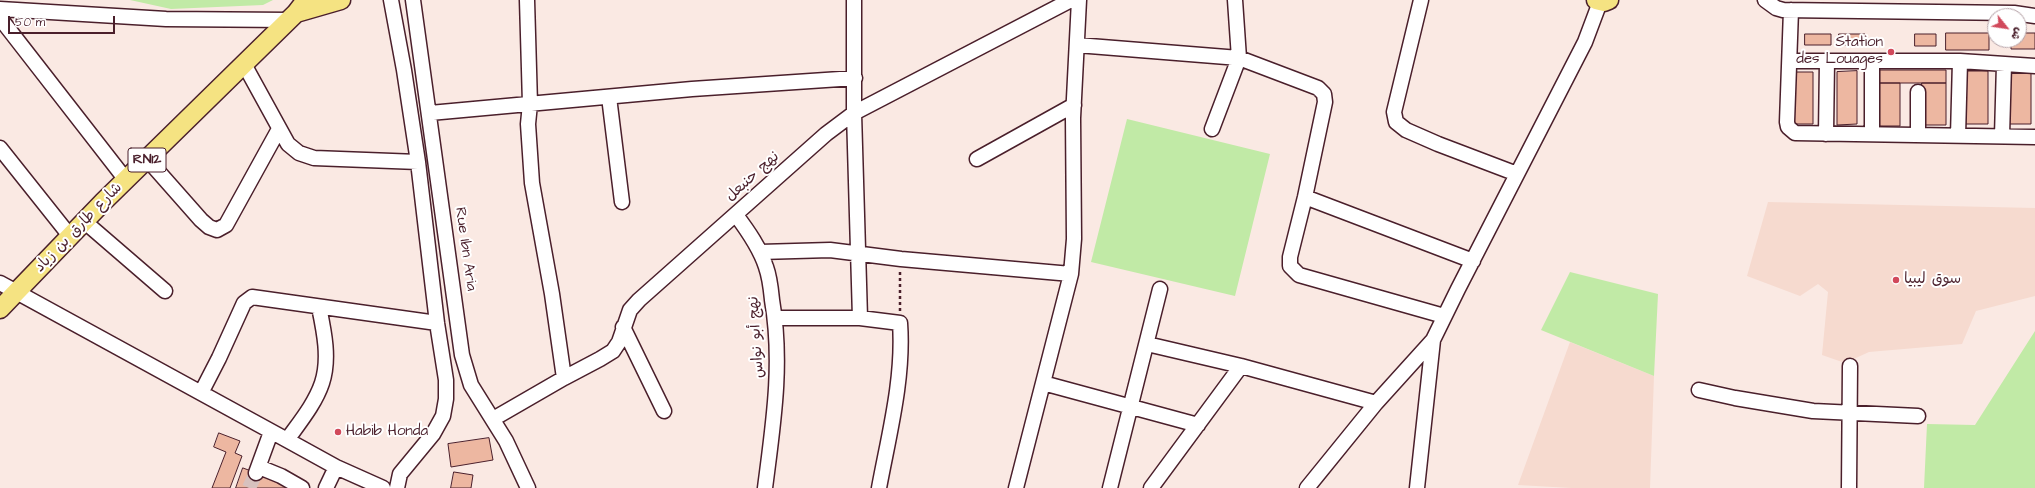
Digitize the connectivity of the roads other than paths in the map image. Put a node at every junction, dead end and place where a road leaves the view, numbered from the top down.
1 (341, 0) edge
2 (391, 0) edge
3 (412, 0) edge
4 (527, 0) edge
5 (854, 0) edge
6 (1071, 0) edge
7 (1079, 0) edge
8 (1235, 0) edge
9 (1421, 0) edge
10 (1602, 0) edge
11 (1765, 0) edge
12 (0, 9) edge
13 (1791, 10) junction
14 (297, 11) edge
15 (2035, 16) edge
16 (0, 18) edge
17 (1077, 45) junction
18 (1239, 58) junction
19 (1790, 61) junction
20 (1827, 61) junction
21 (1960, 61) junction
22 (1872, 62) junction
23 (244, 64) junction
24 (2004, 64) junction
25 (2035, 66) edge
26 (854, 78) junction
27 (1918, 92) dead end
28 (609, 97) junction
29 (530, 104) junction
30 (1074, 105) junction
31 (430, 113) junction
32 (854, 113) junction
33 (279, 129) junction
34 (1212, 129) dead end
35 (1826, 134) junction
36 (1872, 134) junction
37 (1918, 135) junction
38 (1958, 136) junction
39 (2002, 136) junction
40 (2035, 137) edge
41 (0, 148) edge
42 (977, 159) dead end
43 (148, 160) junction
44 (418, 162) junction
45 (1517, 174) junction
46 (126, 180) junction
47 (1305, 197) junction
48 (622, 202) dead end
49 (736, 215) junction
50 (85, 222) junction
51 (70, 236) junction
52 (760, 252) junction
53 (858, 254) junction
54 (1473, 261) junction
55 (1071, 274) junction
56 (0, 283) edge
57 (1160, 289) dead end
58 (165, 291) dead end
59 (17, 292) junction
60 (319, 307) junction
61 (0, 309) edge
62 (1444, 316) junction
63 (776, 318) junction
64 (860, 318) junction
65 (437, 323) junction
66 (623, 327) junction
67 (1433, 340) junction
68 (1147, 344) junction
69 (1241, 366) junction
70 (1850, 366) dead end
71 (564, 378) junction
72 (1043, 383) junction
73 (1699, 390) dead end
74 (201, 393) junction
75 (1376, 403) junction
76 (1130, 408) junction
77 (664, 411) dead end
78 (1849, 413) junction
79 (1918, 416) dead end
80 (493, 419) junction
81 (1198, 425) junction
82 (271, 432) junction
83 (287, 440) junction
84 (336, 467) junction
85 (302, 488) edge
86 (326, 488) edge
87 (383, 488) edge
88 (397, 488) edge
89 (528, 488) edge
90 (765, 488) edge
91 (879, 488) edge
92 (1016, 488) edge
93 (1111, 488) edge
94 (1151, 488) edge
95 (1307, 488) edge
96 (1417, 488) edge
97 (1849, 488) edge

1 - 14 main road, شارع طارق بن زياد / RN12
2 - 44 street
3 - 31 street, Rue Ibn Aria
4 - 29 street
5 - 26 street
6 - 32 street, نهج حنبعل
7 - 17 street
8 - 18 street
9 - 45 street
10 - 45 street
11 - 13 street
12 - 14 street
13 - 15 street
13 - 19 street
14 - 23 main road, شارع طارق بن زياد / RN12
16 - 46 street
17 - 18 street
17 - 30 street
18 - 34 street
18 - 47 street
19 - 20 street
19 - 35 street
20 - 22 street
20 - 35 street
21 - 22 street
21 - 24 street
21 - 38 street
22 - 36 street
23 - 33 street
23 - 43 main road, شارع طارق بن زياد / RN12
24 - 25 street
24 - 39 street
26 - 28 street
26 - 32 street
27 - 37 street
28 - 29 street
28 - 48 street
29 - 31 street
29 - 71 street
30 - 42 street
30 - 55 street
31 - 80 street, Rue Ibn Aria
32 - 49 street, نهج حنبعل
32 - 53 street
33 - 43 street
33 - 44 street
35 - 36 street
36 - 37 street
37 - 38 street
38 - 39 street
39 - 40 street
41 - 51 street
43 - 46 main road, شارع طارق بن زياد / RN12
44 - 65 street
45 - 54 street
46 - 50 main road, شارع طارق بن زياد / RN12
47 - 54 street
47 - 62 street
49 - 52 street, نهج أبو نواس
49 - 66 street, نهج حنبعل
50 - 51 main road, شارع طارق بن زياد / RN12
50 - 58 street
51 - 59 main road, شارع طارق بن زياد / RN12
52 - 53 street
52 - 63 street, نهج أبو نواس
53 - 55 street
53 - 64 street
54 - 62 street
55 - 72 street
56 - 59 street
57 - 68 street
59 - 61 main road, شارع طارق بن زياد / RN12
59 - 74 street
60 - 65 street
60 - 74 street
60 - 83 street
62 - 67 street
63 - 64 street
63 - 90 street, نهج أبو نواس
64 - 91 street
65 - 88 street
66 - 71 street, نهج حنبعل
66 - 77 street
67 - 75 street
67 - 96 street
68 - 69 street
68 - 76 street
69 - 75 street
69 - 81 street
70 - 78 street
71 - 80 street, نهج حنبعل
72 - 76 street
72 - 92 street
73 - 78 street
74 - 82 street
75 - 95 street
76 - 81 street
76 - 93 street
78 - 79 street
78 - 97 street
80 - 89 street, Rue Ibn Aria
81 - 94 street
82 - 83 street
82 - 85 street
83 - 84 street
84 - 86 street
84 - 87 street

